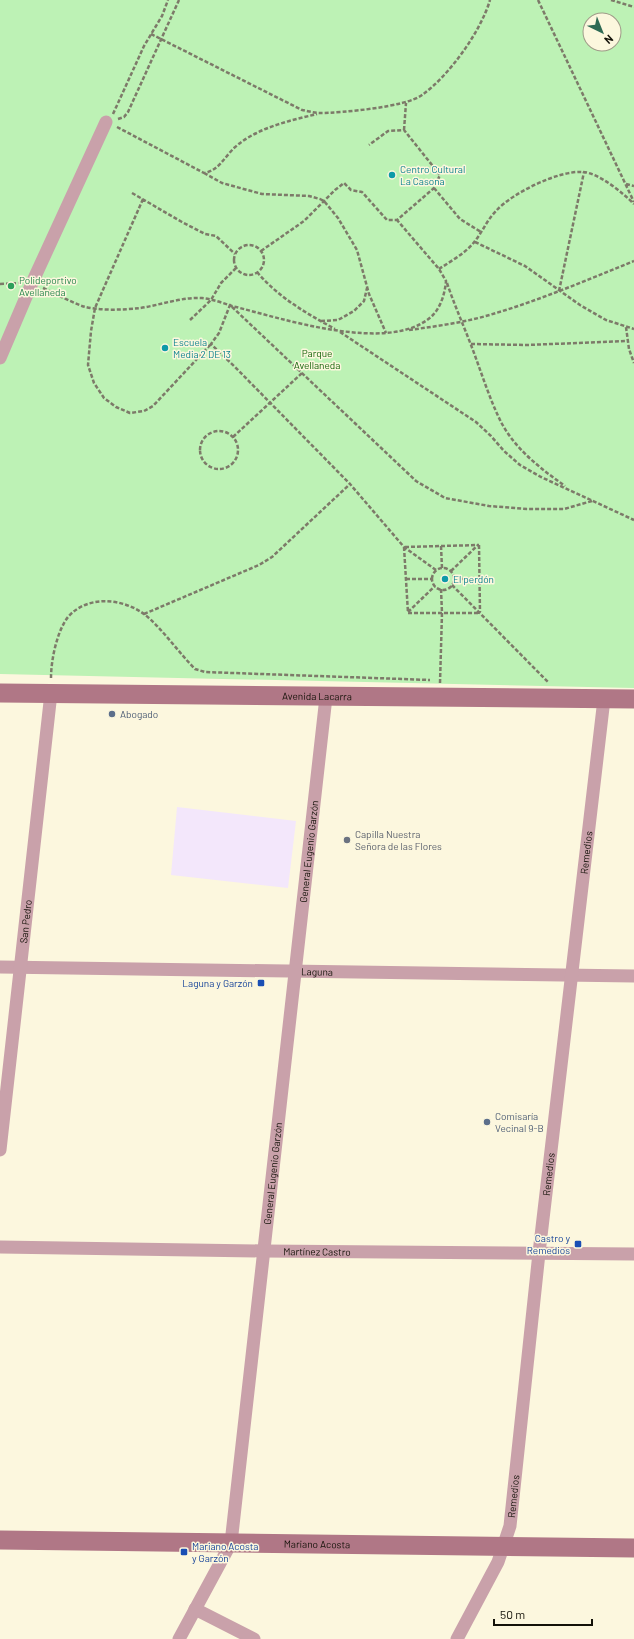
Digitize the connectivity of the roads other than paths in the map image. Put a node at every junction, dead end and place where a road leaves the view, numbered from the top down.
1 (107, 122) road end
2 (0, 358) edge
3 (0, 693) edge
4 (52, 693) junction
5 (326, 697) junction
6 (604, 699) junction
7 (634, 699) edge
8 (0, 967) edge
9 (20, 967) junction
10 (296, 971) junction
11 (572, 975) junction
12 (634, 976) edge
13 (0, 1150) edge
14 (0, 1247) edge
15 (264, 1251) junction
16 (539, 1253) junction
17 (634, 1254) edge
18 (0, 1540) edge
19 (231, 1543) junction
20 (504, 1546) junction
21 (634, 1548) edge
22 (195, 1609) junction
23 (179, 1639) edge
24 (254, 1639) edge
25 (456, 1639) edge

1 - 2 street
3 - 4 street, Avenida Lacarra
4 - 5 street, Avenida Lacarra
4 - 9 street, San Pedro
5 - 6 street, Avenida Lacarra
5 - 10 street, General Eugenio Garzón
6 - 7 street, Avenida Lacarra
6 - 11 street, Remedios
8 - 9 street, Laguna
9 - 10 street, Laguna
9 - 13 street, San Pedro
10 - 11 street, Laguna
10 - 15 street, General Eugenio Garzón
11 - 12 street, Laguna
11 - 16 street, Remedios
14 - 15 street, Martínez Castro
15 - 16 street, Martínez Castro
15 - 19 street, General Eugenio Garzón
16 - 17 street, Martínez Castro
16 - 20 street, Remedios
18 - 19 street, Mariano Acosta
19 - 20 street, Mariano Acosta
19 - 22 street, General Eugenio Garzón
20 - 21 street, Mariano Acosta
20 - 25 street, Remedios
22 - 23 street, General Eugenio Garzón
22 - 24 street

